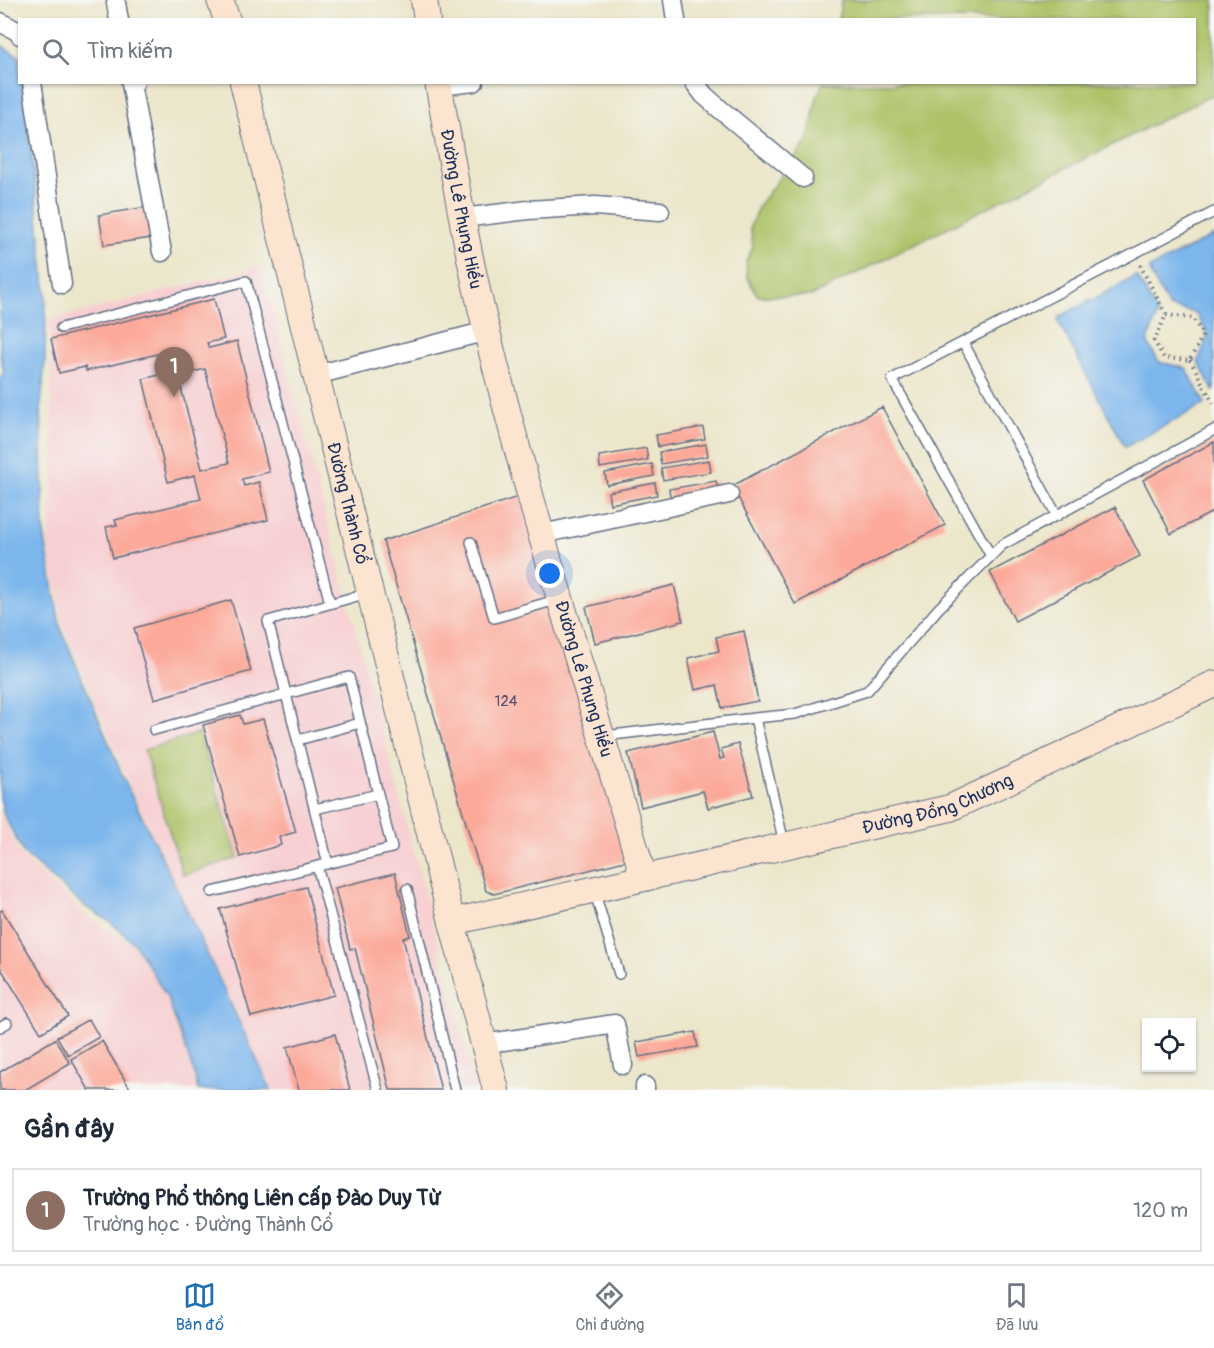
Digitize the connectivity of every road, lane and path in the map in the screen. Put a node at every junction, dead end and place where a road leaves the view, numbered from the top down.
1 (220, 0) edge
2 (424, 0) edge
3 (673, 0) edge
4 (226, 18) edge
5 (427, 18) edge
6 (676, 18) edge
7 (0, 22) edge
8 (18, 32) edge
9 (32, 84) edge
10 (132, 84) edge
11 (243, 84) edge
12 (438, 84) edge
13 (696, 84) edge
14 (804, 178) dead end
15 (660, 211) dead end
16 (1214, 212) edge
17 (462, 218) junction
18 (162, 252) dead end
19 (1133, 253) junction
20 (62, 284) dead end
21 (1166, 315) junction
22 (61, 328) dead end
23 (487, 331) junction
24 (963, 342) junction
25 (1190, 360) junction
26 (316, 375) junction
27 (1214, 405) edge
28 (1214, 430) edge
29 (729, 494) dead end
30 (1057, 516) junction
31 (542, 534) junction
32 (471, 542) dead end
33 (991, 556) junction
34 (370, 592) junction
35 (561, 598) junction
36 (330, 603) junction
37 (1214, 684) edge
38 (286, 694) junction
39 (755, 718) junction
40 (360, 723) junction
41 (154, 730) dead end
42 (602, 737) junction
43 (298, 740) junction
44 (378, 794) junction
45 (315, 808) junction
46 (784, 846) junction
47 (328, 864) junction
48 (317, 866) junction
49 (644, 878) junction
50 (408, 889) dead end
51 (594, 889) junction
52 (212, 892) dead end
53 (452, 922) junction
54 (619, 974) dead end
55 (484, 1044) junction
56 (623, 1065) dead end
57 (378, 1090) edge
58 (455, 1090) edge
59 (496, 1090) edge

1 - 4 street
2 - 5 street
3 - 6 street
7 - 8 street
9 - 20 street
10 - 18 street
11 - 26 street, Đường Thành Cổ
12 - 17 street, Đường Lê Phụng Hiểu
13 - 14 street
15 - 17 street
16 - 19 lane
17 - 23 street, Đường Lê Phụng Hiểu
19 - 21 path
19 - 24 lane
21 - 25 path
21 - 25 path
22 - 36 lane
23 - 26 street
23 - 31 street, Đường Lê Phụng Hiểu
24 - 30 lane
24 - 33 lane
25 - 27 path
26 - 34 street, Đường Thành Cổ
28 - 30 lane
29 - 31 street
30 - 33 lane
31 - 35 street, Đường Lê Phụng Hiểu
32 - 35 lane
33 - 39 lane
34 - 36 lane
34 - 53 street, Đường Thành Cổ
35 - 42 street, Đường Lê Phụng Hiểu
36 - 38 lane
37 - 46 street, Đường Đồng Chương
38 - 40 lane
38 - 41 lane
38 - 43 lane
39 - 42 lane
39 - 46 lane
40 - 43 lane
40 - 44 lane
42 - 49 street, Đường Lê Phụng Hiểu
43 - 45 lane
44 - 45 lane
44 - 47 lane
45 - 47 lane
46 - 49 street, Đường Đồng Chương
47 - 48 lane
48 - 52 lane
48 - 57 lane
49 - 51 street
50 - 58 lane
51 - 53 street
51 - 54 lane
53 - 55 street
55 - 56 street
55 - 59 street

